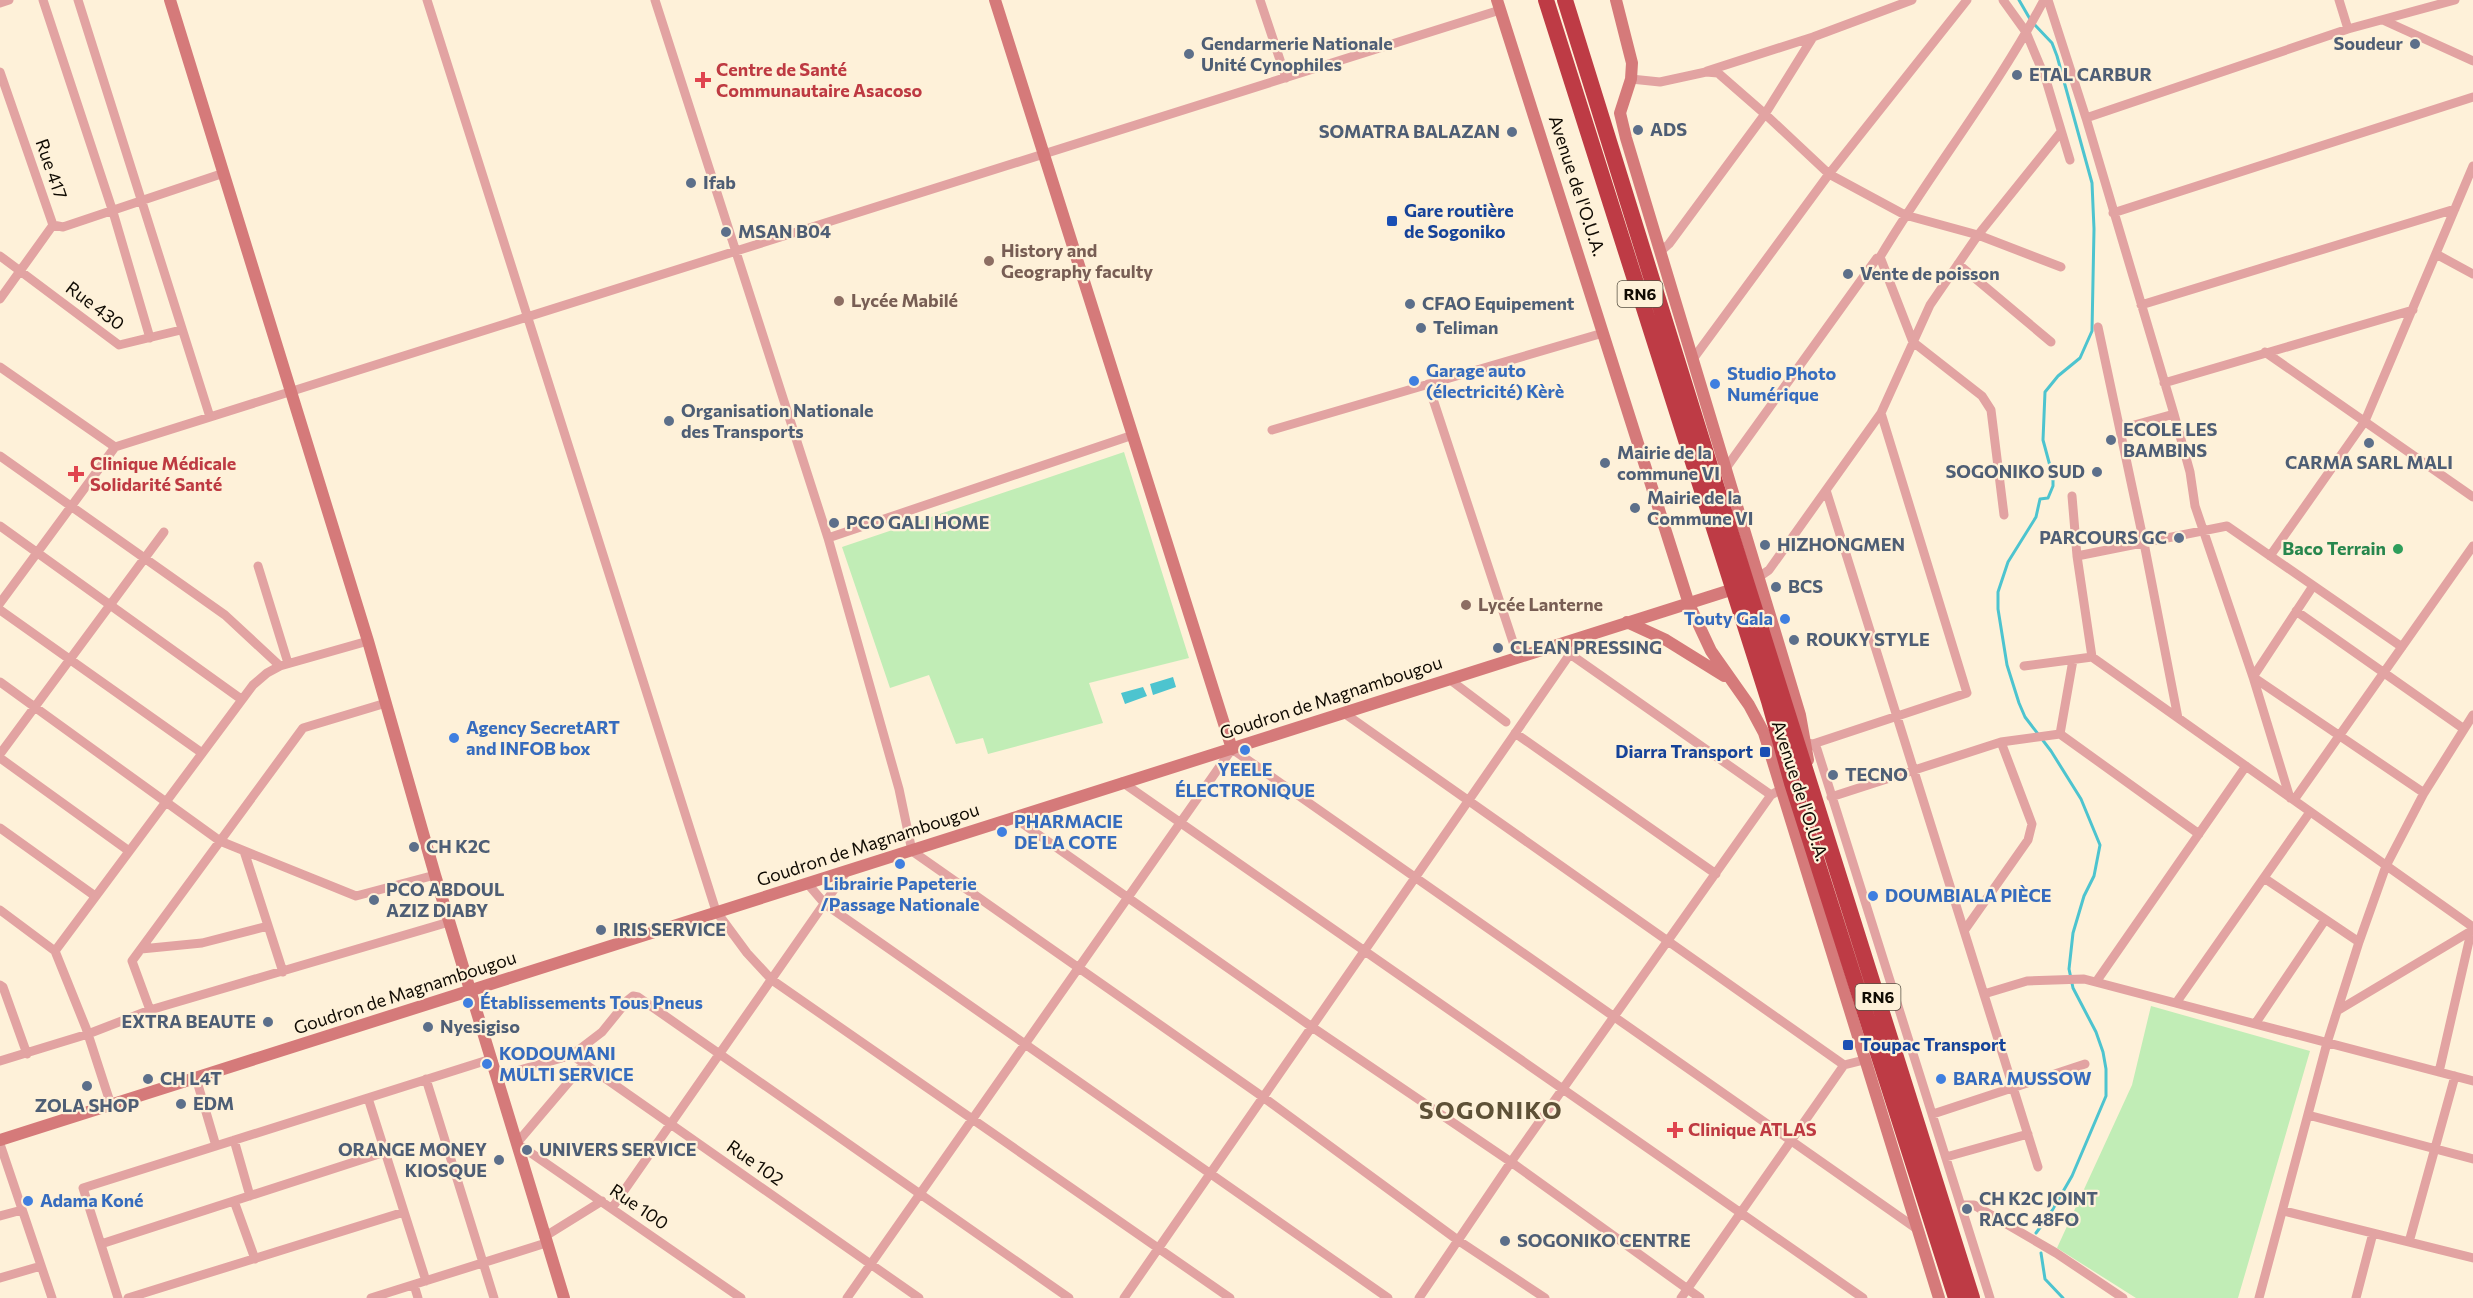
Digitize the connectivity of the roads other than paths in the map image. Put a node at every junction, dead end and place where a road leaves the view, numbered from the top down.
1 (9, 0) edge
2 (43, 0) edge
3 (78, 0) edge
4 (170, 0) edge
5 (427, 0) edge
6 (655, 0) edge
7 (995, 0) edge
8 (1260, 0) edge
9 (1546, 0) edge
10 (1566, 0) edge
11 (1616, 0) edge
12 (1912, 0) edge
13 (1967, 0) edge
14 (2003, 0) edge
15 (2338, 0) edge
16 (2455, 0) edge
17 (2045, 1) edge
18 (2440, 2) edge
19 (0, 3) edge
20 (1499, 5) edge
21 (2385, 21) junction
22 (2348, 29) junction
23 (2026, 32) junction
24 (1813, 37) junction
25 (2473, 61) edge
26 (0, 72) edge
27 (1706, 72) junction
28 (1286, 78) junction
29 (1631, 79) junction
30 (2473, 97) edge
31 (1765, 114) junction
32 (2086, 118) junction
33 (2060, 133) junction
34 (1044, 154) junction
35 (2070, 160) dead end
36 (2473, 166) edge
37 (224, 173) junction
38 (1828, 174) junction
39 (141, 202) junction
40 (2455, 209) junction
41 (113, 212) junction
42 (2112, 213) junction
43 (1905, 214) junction
44 (53, 225) junction
45 (1978, 235) junction
46 (735, 252) junction
47 (1660, 252) junction
48 (2436, 254) junction
49 (0, 256) edge
50 (1880, 257) junction
51 (1958, 264) junction
52 (2061, 267) dead end
53 (20, 270) junction
54 (2473, 274) edge
55 (0, 299) edge
56 (2140, 305) junction
57 (2413, 310) junction
58 (528, 317) junction
59 (2098, 327) dead end
60 (182, 330) junction
61 (1603, 333) junction
62 (150, 338) junction
63 (1913, 342) junction
64 (2051, 342) dead end
65 (2265, 352) junction
66 (1693, 359) junction
67 (0, 367) edge
68 (2164, 383) junction
69 (1428, 384) junction
70 (291, 392) junction
71 (1881, 413) junction
72 (2174, 414) junction
73 (210, 417) junction
74 (2365, 421) junction
75 (2120, 429) junction
76 (1272, 430) dead end
77 (1133, 435) junction
78 (115, 447) junction
79 (0, 456) edge
80 (1726, 468) junction
81 (1826, 490) junction
82 (2072, 496) dead end
83 (2473, 497) edge
84 (71, 507) junction
85 (2004, 515) dead end
86 (0, 526) edge
87 (2203, 530) junction
88 (164, 532) dead end
89 (828, 538) junction
90 (2144, 543) junction
91 (2473, 546) edge
92 (37, 553) junction
93 (2077, 556) junction
94 (2270, 556) junction
95 (143, 560) junction
96 (258, 566) dead end
97 (1746, 584) junction
98 (2313, 586) junction
99 (0, 603) edge
100 (1689, 604) junction
101 (110, 605) junction
102 (0, 610) edge
103 (2296, 611) junction
104 (1627, 622) junction
105 (368, 641) junction
106 (1567, 641) junction
107 (2402, 647) junction
108 (1570, 654) junction
109 (1518, 657) junction
110 (2092, 657) junction
111 (70, 659) junction
112 (2073, 660) junction
113 (284, 665) junction
114 (2024, 666) dead end
115 (2384, 673) junction
116 (2253, 677) junction
117 (1449, 679) junction
118 (1730, 680) junction
119 (0, 682) edge
120 (241, 699) junction
121 (386, 703) junction
122 (35, 707) junction
123 (1344, 713) junction
124 (2473, 715) edge
125 (1897, 716) junction
126 (2178, 718) junction
127 (1506, 722) dead end
128 (2464, 729) junction
129 (1515, 733) junction
130 (2060, 734) junction
131 (2340, 735) junction
132 (2001, 742) junction
133 (1810, 743) junction
134 (1232, 749) junction
135 (202, 753) junction
136 (0, 756) edge
137 (2246, 766) junction
138 (1914, 770) junction
139 (1810, 780) junction
140 (1122, 782) junction
141 (1782, 789) junction
142 (2424, 793) junction
143 (1831, 796) junction
144 (2292, 799) junction
145 (1469, 801) junction
146 (166, 802) junction
147 (2310, 812) junction
148 (1013, 817) junction
149 (1180, 823) junction
150 (0, 828) edge
151 (2199, 834) junction
152 (220, 841) junction
153 (129, 851) junction
154 (244, 851) junction
155 (912, 851) junction
156 (2386, 866) junction
157 (847, 871) junction
158 (1716, 874) junction
159 (435, 875) junction
160 (1415, 878) junction
161 (2264, 878) junction
162 (807, 883) junction
163 (96, 896) junction
164 (1128, 898) junction
165 (825, 904) junction
166 (0, 910) edge
167 (716, 911) junction
168 (2325, 920) junction
169 (449, 922) junction
170 (268, 926) junction
171 (2472, 928) edge
172 (1964, 931) junction
173 (1668, 942) junction
174 (2359, 942) junction
175 (141, 949) junction
176 (55, 951) junction
177 (1365, 951) junction
178 (1079, 968) junction
179 (283, 972) junction
180 (772, 980) junction
181 (2096, 982) junction
182 (0, 985) edge
183 (471, 990) junction
184 (1984, 994) junction
185 (2176, 1003) junction
186 (150, 1010) junction
187 (2337, 1011) junction
188 (1615, 1017) junction
189 (2255, 1024) junction
190 (1312, 1027) junction
191 (88, 1034) junction
192 (2327, 1043) junction
193 (1025, 1045) junction
194 (27, 1054) junction
195 (721, 1054) junction
196 (572, 1055) junction
197 (491, 1059) junction
198 (1864, 1060) junction
199 (0, 1061) edge
200 (584, 1064) junction
201 (2085, 1064) dead end
202 (1844, 1065) junction
203 (2439, 1072) junction
204 (2455, 1076) junction
205 (496, 1077) junction
206 (196, 1078) junction
207 (426, 1079) junction
208 (2473, 1081) edge
209 (2013, 1089) junction
210 (1564, 1090) junction
211 (1263, 1097) junction
212 (368, 1098) junction
213 (111, 1105) junction
214 (1933, 1114) junction
215 (2308, 1115) junction
216 (973, 1120) junction
217 (672, 1125) junction
218 (2028, 1134) junction
219 (234, 1140) junction
220 (1791, 1141) junction
221 (0, 1142) edge
222 (517, 1144) junction
223 (216, 1146) junction
224 (2435, 1149) junction
225 (385, 1152) junction
226 (1946, 1157) junction
227 (2473, 1159) edge
228 (1511, 1162) junction
229 (2037, 1167) dead end
230 (1210, 1174) junction
231 (921, 1194) junction
232 (250, 1196) junction
233 (234, 1201) junction
234 (602, 1201) junction
235 (1961, 1205) junction
236 (612, 1208) junction
237 (22, 1210) junction
238 (2284, 1211) junction
239 (405, 1212) junction
240 (1741, 1213) junction
241 (0, 1216) edge
242 (1917, 1229) junction
243 (2373, 1233) junction
244 (545, 1240) junction
245 (1459, 1241) junction
246 (2409, 1242) junction
247 (101, 1244) junction
248 (1158, 1248) junction
249 (2473, 1258) edge
250 (255, 1259) junction
251 (482, 1263) junction
252 (871, 1265) junction
253 (41, 1266) junction
254 (0, 1278) edge
255 (426, 1281) junction
256 (414, 1285) junction
257 (726, 1287) junction
258 (1687, 1289) junction
259 (562, 1294) edge
260 (52, 1298) edge
261 (118, 1298) edge
262 (128, 1298) edge
263 (372, 1298) edge
264 (418, 1298) edge
265 (494, 1298) edge
266 (573, 1298) edge
267 (722, 1298) edge
268 (741, 1298) edge
269 (847, 1298) edge
270 (919, 1298) edge
271 (1069, 1298) edge
272 (1124, 1298) edge
273 (1230, 1298) edge
274 (1388, 1298) edge
275 (1419, 1298) edge
276 (1545, 1298) edge
277 (1681, 1298) edge
278 (1700, 1298) edge
279 (1863, 1298) edge
280 (1939, 1298) edge
281 (1956, 1298) edge
282 (1972, 1298) edge
283 (1990, 1298) edge
284 (2123, 1298) edge
285 (2259, 1298) edge
286 (2356, 1298) edge

1 - 19 street
2 - 41 street
3 - 39 street
4 - 37 street
5 - 58 street
6 - 46 street
7 - 34 street
8 - 28 street
9 - 97 highway, Avenue de l'O.U.A. / RN6
10 - 97 highway, Avenue de l'O.U.A. / RN6
11 - 29 street, Avenue de l'O.U.A.
12 - 24 street
13 - 38 street
14 - 23 street
15 - 22 street
16 - 18 street
17 - 23 street
17 - 32 street
18 - 21 street
20 - 28 street
20 - 61 street, Avenue de l'O.U.A.
21 - 22 street
21 - 25 street
22 - 32 street
23 - 33 street
23 - 43 street
24 - 27 street
24 - 31 street
26 - 44 street, Rue 417
27 - 29 street
27 - 31 street
28 - 34 street
29 - 47 street, Avenue de l'O.U.A.
30 - 42 street
31 - 38 street
31 - 47 street
32 - 42 street
33 - 35 street
33 - 45 street
34 - 46 street
34 - 77 street
36 - 40 street
37 - 39 street
37 - 70 street
38 - 43 street
38 - 66 street
39 - 41 street
39 - 60 street
40 - 48 street
40 - 56 street
41 - 44 street
41 - 62 street
42 - 56 street
43 - 45 street
43 - 50 street
44 - 53 street, Rue 417
45 - 51 street
45 - 52 street
46 - 58 street
46 - 89 street
47 - 66 street, Avenue de l'O.U.A.
48 - 54 street
48 - 57 street
49 - 53 street, Rue 430
50 - 63 street
50 - 80 street
51 - 63 street
51 - 64 street
53 - 55 street, Rue 417
53 - 62 street, Rue 430
56 - 68 street
57 - 65 street
57 - 74 street
58 - 70 street
58 - 167 street
59 - 75 street
60 - 62 street, Rue 430
60 - 73 street
61 - 69 street
61 - 100 street, Avenue de l'O.U.A.
63 - 71 street
63 - 85 street
65 - 68 street
65 - 74 street
66 - 80 street, Avenue de l'O.U.A.
67 - 78 street
68 - 72 street
69 - 76 street
69 - 109 street
70 - 73 street
70 - 105 street
71 - 81 street
71 - 125 street
72 - 75 street
72 - 87 street
73 - 78 street
74 - 83 street
74 - 94 street
75 - 90 street
77 - 89 street
77 - 134 street
78 - 84 street
79 - 84 street
80 - 97 street, Avenue de l'O.U.A.
81 - 97 street
81 - 125 street
82 - 93 street
84 - 92 street
84 - 95 street
86 - 92 street
87 - 90 street
87 - 94 street
87 - 116 street
88 - 95 street
89 - 155 street
90 - 93 street
90 - 126 street
91 - 107 street
92 - 99 street
92 - 101 street
93 - 110 street
94 - 98 street
95 - 101 street
95 - 113 street
96 - 113 street
97 - 100 street, Goudron de Magnambougou
97 - 133 street, Avenue de l'O.U.A.
97 - 139 highway, Avenue de l'O.U.A. / RN6
97 - 141 highway, Avenue de l'O.U.A. / RN6
98 - 103 street
98 - 107 street
100 - 104 street, Goudron de Magnambougou
100 - 118 street, Avenue de l'O.U.A.
101 - 111 street
101 - 120 street
102 - 111 street
103 - 115 street
103 - 116 street
104 - 106 street, Goudron de Magnambougou
104 - 118 street
105 - 113 street
105 - 121 street
106 - 108 street
106 - 109 street, Goudron de Magnambougou
107 - 115 street
108 - 129 street
108 - 141 street
109 - 117 street, Goudron de Magnambougou
110 - 112 street
110 - 126 street
111 - 122 street
111 - 135 street
112 - 114 street
112 - 130 street
113 - 120 street
115 - 128 street
115 - 131 street
116 - 131 street
116 - 144 street
117 - 123 street, Goudron de Magnambougou
117 - 127 street
118 - 141 street, Avenue de l'O.U.A.
119 - 122 street
120 - 135 street
121 - 152 street
121 - 159 street
122 - 136 street
122 - 146 street
123 - 134 street, Goudron de Magnambougou
123 - 145 street
124 - 128 street
125 - 133 street
125 - 138 street
126 - 137 street
128 - 142 street
129 - 145 street
129 - 158 street
130 - 132 street
130 - 151 street
131 - 142 street
131 - 144 street
132 - 138 street
132 - 172 street
133 - 139 street
133 - 143 street, Avenue de l'O.U.A.
134 - 140 street, Goudron de Magnambougou
134 - 149 street
134 - 160 street
135 - 146 street
136 - 153 street
137 - 144 street
137 - 151 street
138 - 143 street
138 - 172 street
139 - 282 highway, Avenue de l'O.U.A. / RN6
140 - 148 street, Goudron de Magnambougou
140 - 149 street
141 - 158 street
141 - 198 street, Avenue de l'O.U.A.
141 - 281 highway, Avenue de l'O.U.A. / RN6
142 - 156 street
143 - 214 street, Avenue de l'O.U.A.
144 - 147 street
145 - 160 street
145 - 173 street
146 - 152 street
146 - 153 street
147 - 156 street
147 - 161 street
148 - 155 street, Goudron de Magnambougou
148 - 164 street
149 - 164 street
149 - 177 street
150 - 163 street
151 - 181 street
152 - 154 street
152 - 175 street
153 - 163 street
154 - 159 street
154 - 170 street
155 - 157 street, Goudron de Magnambougou
155 - 178 street
156 - 171 street
156 - 174 street
157 - 162 street, Goudron de Magnambougou
157 - 165 street
158 - 173 street
159 - 169 street
160 - 177 street
160 - 188 street
161 - 168 street
161 - 185 street
162 - 165 street
162 - 167 street, Goudron de Magnambougou
163 - 176 street
164 - 178 street
164 - 190 street
165 - 180 street
165 - 193 street
166 - 176 street
167 - 180 street
167 - 183 street, Goudron de Magnambougou
168 - 174 street
168 - 189 street
169 - 179 street
169 - 183 street
170 - 175 street
170 - 179 street
171 - 187 street
171 - 203 street
172 - 184 street
173 - 188 street
173 - 202 street
174 - 187 street
175 - 186 street
176 - 191 street
177 - 190 street
177 - 210 street
178 - 193 street
178 - 211 street
179 - 186 street
180 - 195 street
180 - 216 street
181 - 184 street
181 - 185 street
182 - 194 street
183 - 197 street
183 - 206 street, Goudron de Magnambougou
184 - 209 street
185 - 189 street
186 - 191 street
187 - 192 street
188 - 210 street
188 - 220 street
189 - 192 street
190 - 211 street
190 - 228 street
191 - 194 street
191 - 213 street
192 - 203 street
192 - 215 street
193 - 216 street
193 - 230 street
194 - 199 street
195 - 196 street
195 - 217 street
195 - 231 street
196 - 200 street, Rue 102
196 - 205 street
197 - 205 street
197 - 207 street
198 - 202 street
198 - 242 street, Avenue de l'O.U.A.
200 - 217 street, Rue 102
200 - 222 street
201 - 209 street
202 - 220 street
203 - 204 street
204 - 208 street
204 - 224 street
205 - 222 street
206 - 213 street, Goudron de Magnambougou
206 - 223 street
207 - 212 street
207 - 251 street
209 - 214 street
209 - 218 street
210 - 228 street
210 - 240 street
211 - 230 street
211 - 245 street
212 - 219 street
212 - 225 street
213 - 221 street, Goudron de Magnambougou
214 - 226 street, Avenue de l'O.U.A.
215 - 224 street
215 - 238 street
216 - 231 street
216 - 248 street
217 - 236 street
217 - 252 street, Rue 102
218 - 226 street
218 - 229 street
219 - 223 street
219 - 232 street
220 - 240 street
220 - 242 street
221 - 237 street
222 - 234 street, Rue 100
222 - 244 street
223 - 247 street
224 - 227 street
224 - 246 street
225 - 232 street
225 - 239 street
226 - 235 street, Avenue de l'O.U.A.
228 - 245 street
228 - 258 street
230 - 248 street
230 - 274 street
231 - 252 street
231 - 271 street
232 - 233 street
233 - 247 street
233 - 250 street
234 - 236 street, Rue 100
234 - 244 street
235 - 283 street, Avenue de l'O.U.A.
235 - 284 street
236 - 257 street, Rue 100
237 - 241 street
237 - 253 street
238 - 243 street
238 - 285 street
239 - 250 street
239 - 255 street
240 - 258 street
240 - 279 street
242 - 280 street, Avenue de l'O.U.A.
243 - 246 street
243 - 286 street
244 - 251 street
244 - 259 street
245 - 275 street
245 - 276 street
246 - 249 street
247 - 261 street
248 - 272 street
248 - 273 street
250 - 262 street
251 - 255 street
251 - 265 street
252 - 269 street
252 - 270 street, Rue 102
253 - 254 street
253 - 260 street
255 - 256 street
256 - 263 street
256 - 264 street
257 - 267 street
257 - 268 street, Rue 100
258 - 277 street
258 - 278 street
259 - 266 street

